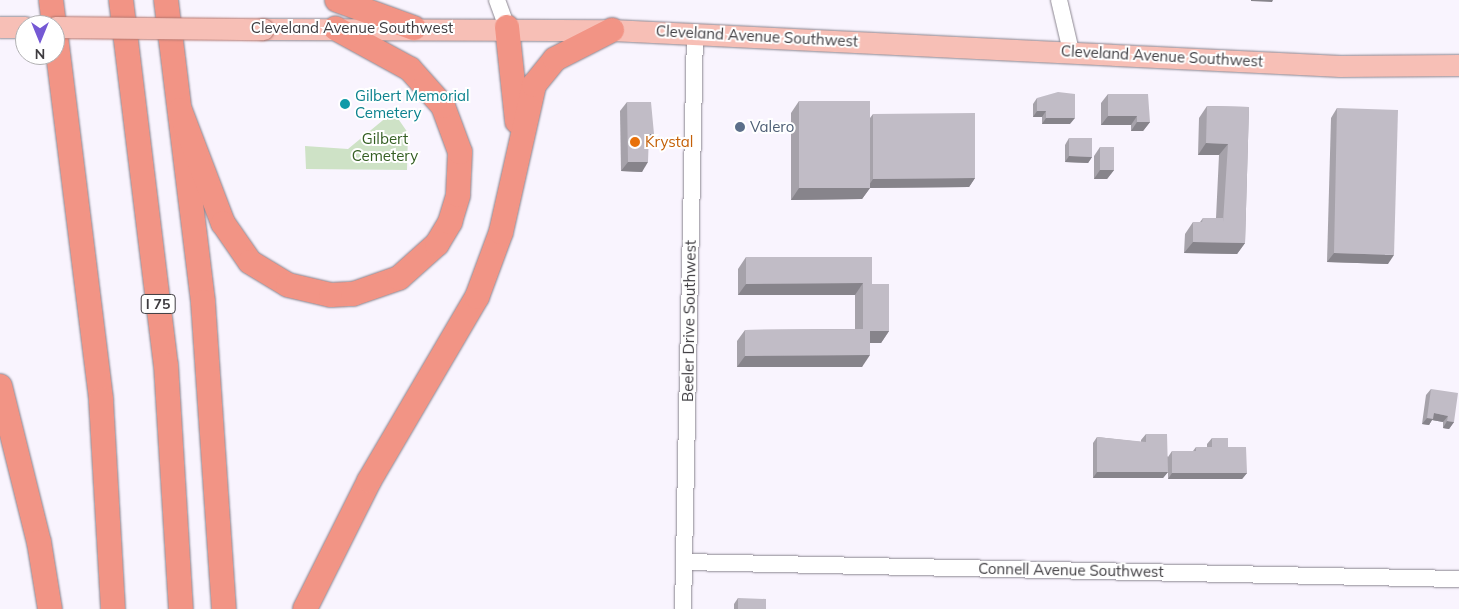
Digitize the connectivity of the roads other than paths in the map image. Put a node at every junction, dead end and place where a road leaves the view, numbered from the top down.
1 (51, 0) edge
2 (121, 0) edge
3 (166, 0) edge
4 (337, 0) edge
5 (497, 0) edge
6 (1059, 0) edge
7 (53, 15) edge
8 (0, 27) edge
9 (15, 27) edge
10 (65, 27) edge
11 (507, 27) junction
12 (335, 28) junction
13 (414, 28) junction
14 (612, 30) junction
15 (695, 33) junction
16 (1071, 51) junction
17 (60, 65) edge
18 (1459, 65) edge
19 (180, 110) junction
20 (518, 142) junction
21 (0, 386) edge
22 (684, 562) junction
23 (1459, 578) edge
24 (50, 609) edge
25 (113, 609) edge
26 (181, 609) edge
27 (224, 609) edge
28 (305, 609) edge
29 (683, 609) edge

1 - 7 highway
2 - 26 highway, I 75
3 - 19 highway
4 - 13 highway
5 - 11 street
6 - 16 street
8 - 9 main road
10 - 12 main road, Cleveland Avenue Southwest, bridge
11 - 13 main road, Cleveland Avenue Southwest
11 - 14 main road, Cleveland Avenue Southwest
11 - 20 highway
12 - 13 main road, Cleveland Avenue Southwest
12 - 19 highway
14 - 15 main road, Cleveland Avenue Southwest
14 - 20 highway
15 - 16 main road, Cleveland Avenue Southwest
15 - 22 street, Beeler Drive Southwest
16 - 18 main road, Cleveland Avenue Southwest
17 - 25 highway
19 - 27 highway
20 - 28 highway
21 - 24 highway
22 - 23 street, Connell Avenue Southwest
22 - 29 street, Beeler Drive Southwest

